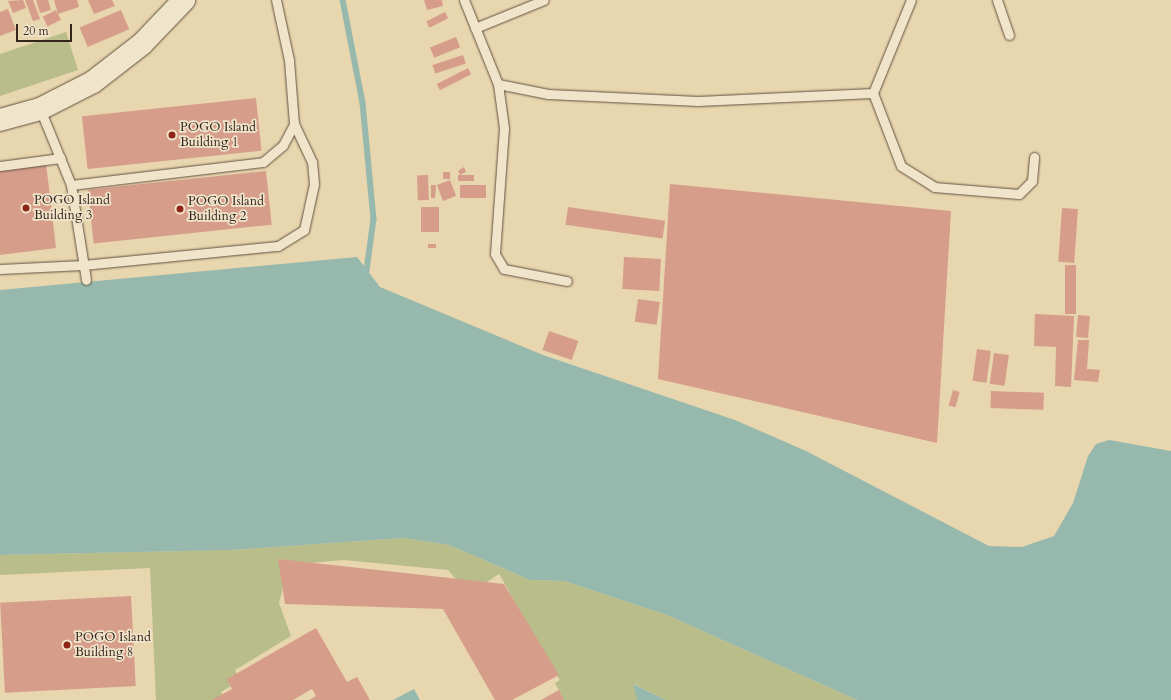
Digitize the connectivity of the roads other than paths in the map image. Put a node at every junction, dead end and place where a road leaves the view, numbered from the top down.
1 (184, 0) edge
2 (276, 0) edge
3 (464, 0) edge
4 (544, 0) edge
5 (911, 0) edge
6 (997, 0) edge
7 (475, 28) junction
8 (1009, 35) dead end
9 (498, 84) junction
10 (873, 93) junction
11 (40, 109) junction
12 (0, 120) edge
13 (294, 124) junction
14 (60, 158) junction
15 (1034, 158) dead end
16 (0, 166) edge
17 (71, 185) junction
18 (83, 265) junction
19 (0, 269) edge
20 (86, 280) dead end
21 (567, 281) dead end

1 - 11 main road
2 - 13 lane
3 - 7 lane
4 - 7 lane
5 - 10 lane
6 - 8 lane
7 - 9 lane
9 - 10 lane
9 - 21 lane
10 - 15 lane
11 - 12 main road
11 - 14 lane
13 - 17 lane
13 - 18 lane
14 - 16 lane
14 - 17 lane
17 - 18 lane
18 - 19 lane
18 - 20 lane

